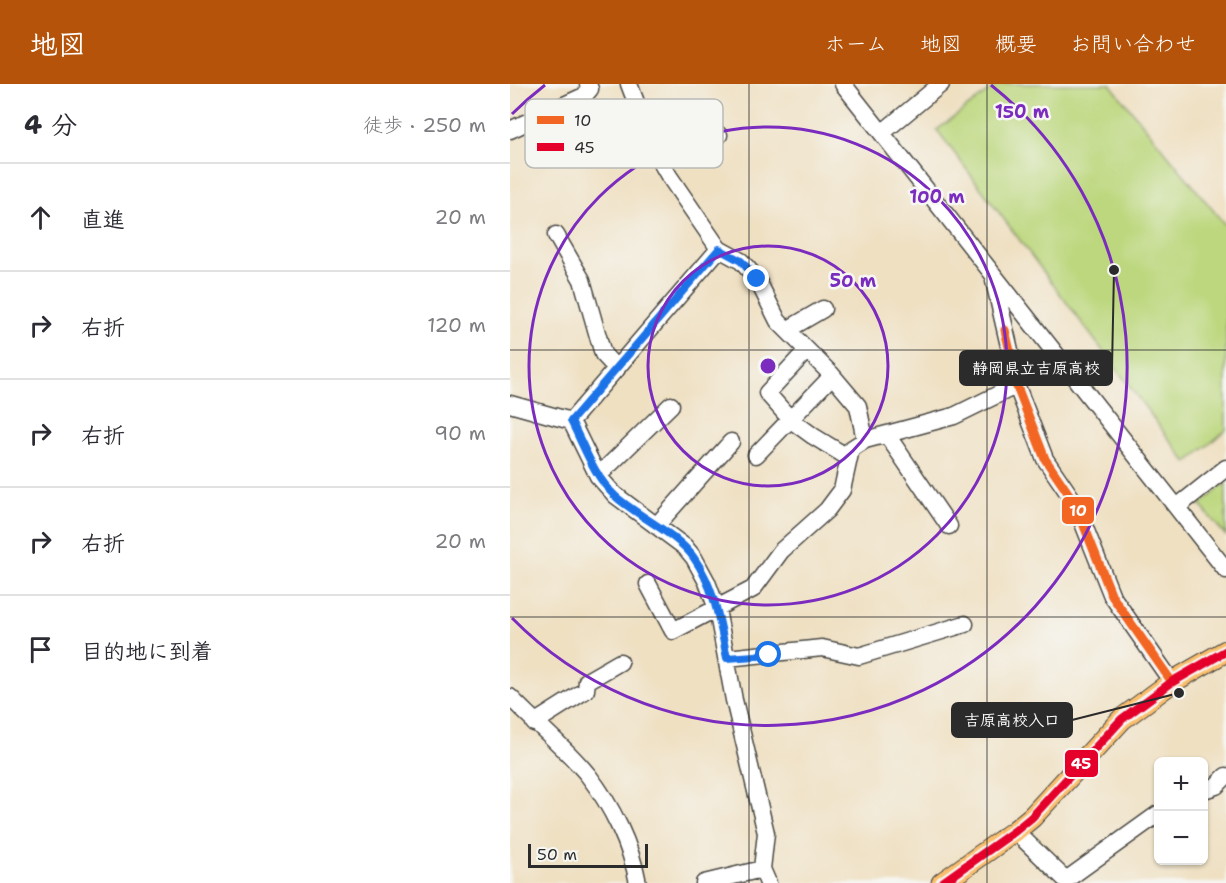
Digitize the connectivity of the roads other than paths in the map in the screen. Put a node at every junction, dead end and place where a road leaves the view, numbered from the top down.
1 (588, 84) edge
2 (629, 84) edge
3 (843, 84) edge
4 (941, 84) edge
5 (577, 99) edge
6 (635, 99) edge
7 (525, 123) edge
8 (510, 130) edge
9 (882, 133) junction
10 (666, 168) edge
11 (555, 235) dead end
12 (719, 249) junction
13 (993, 277) junction
14 (823, 309) dead end
15 (787, 330) junction
16 (807, 350) junction
17 (617, 369) junction
18 (832, 376) junction
19 (1014, 379) junction
20 (510, 404) edge
21 (671, 405) dead end
22 (791, 420) junction
23 (571, 421) junction
24 (887, 435) junction
25 (865, 440) junction
26 (731, 442) dead end
27 (756, 455) dead end
28 (849, 458) junction
29 (1226, 468) edge
30 (598, 476) junction
31 (1177, 507) junction
32 (656, 526) junction
33 (949, 526) dead end
34 (1226, 570) edge
35 (648, 584) dead end
36 (717, 609) junction
37 (965, 624) dead end
38 (1226, 651) edge
39 (727, 658) junction
40 (620, 662) dead end
41 (1172, 682) junction
42 (510, 697) edge
43 (534, 723) junction
44 (1226, 776) edge
45 (1208, 788) edge
46 (1154, 817) edge
47 (1015, 831) junction
48 (765, 876) edge
49 (638, 883) edge
50 (704, 883) edge
51 (942, 883) edge

1 - 5 street
2 - 6 street
3 - 9 street
4 - 9 street
7 - 8 street
9 - 13 street
10 - 12 street
11 - 17 street
12 - 15 street
12 - 17 street
13 - 19 street
13 - 31 street
14 - 15 street
15 - 16 street
16 - 18 street
16 - 22 street
17 - 23 street
18 - 22 street
18 - 25 street
19 - 24 street
19 - 41 street
20 - 23 street
21 - 30 street
22 - 27 street
22 - 28 street
23 - 30 street
24 - 25 street
24 - 33 street
25 - 28 street
26 - 32 street
28 - 36 street
29 - 31 street
30 - 32 street
31 - 34 street
32 - 36 street
35 - 36 street
36 - 39 street
37 - 39 street
38 - 41 main road
39 - 48 street
40 - 43 street
41 - 47 main road
42 - 43 street
43 - 49 street
44 - 45 street
46 - 47 street
47 - 51 main road
48 - 50 street

